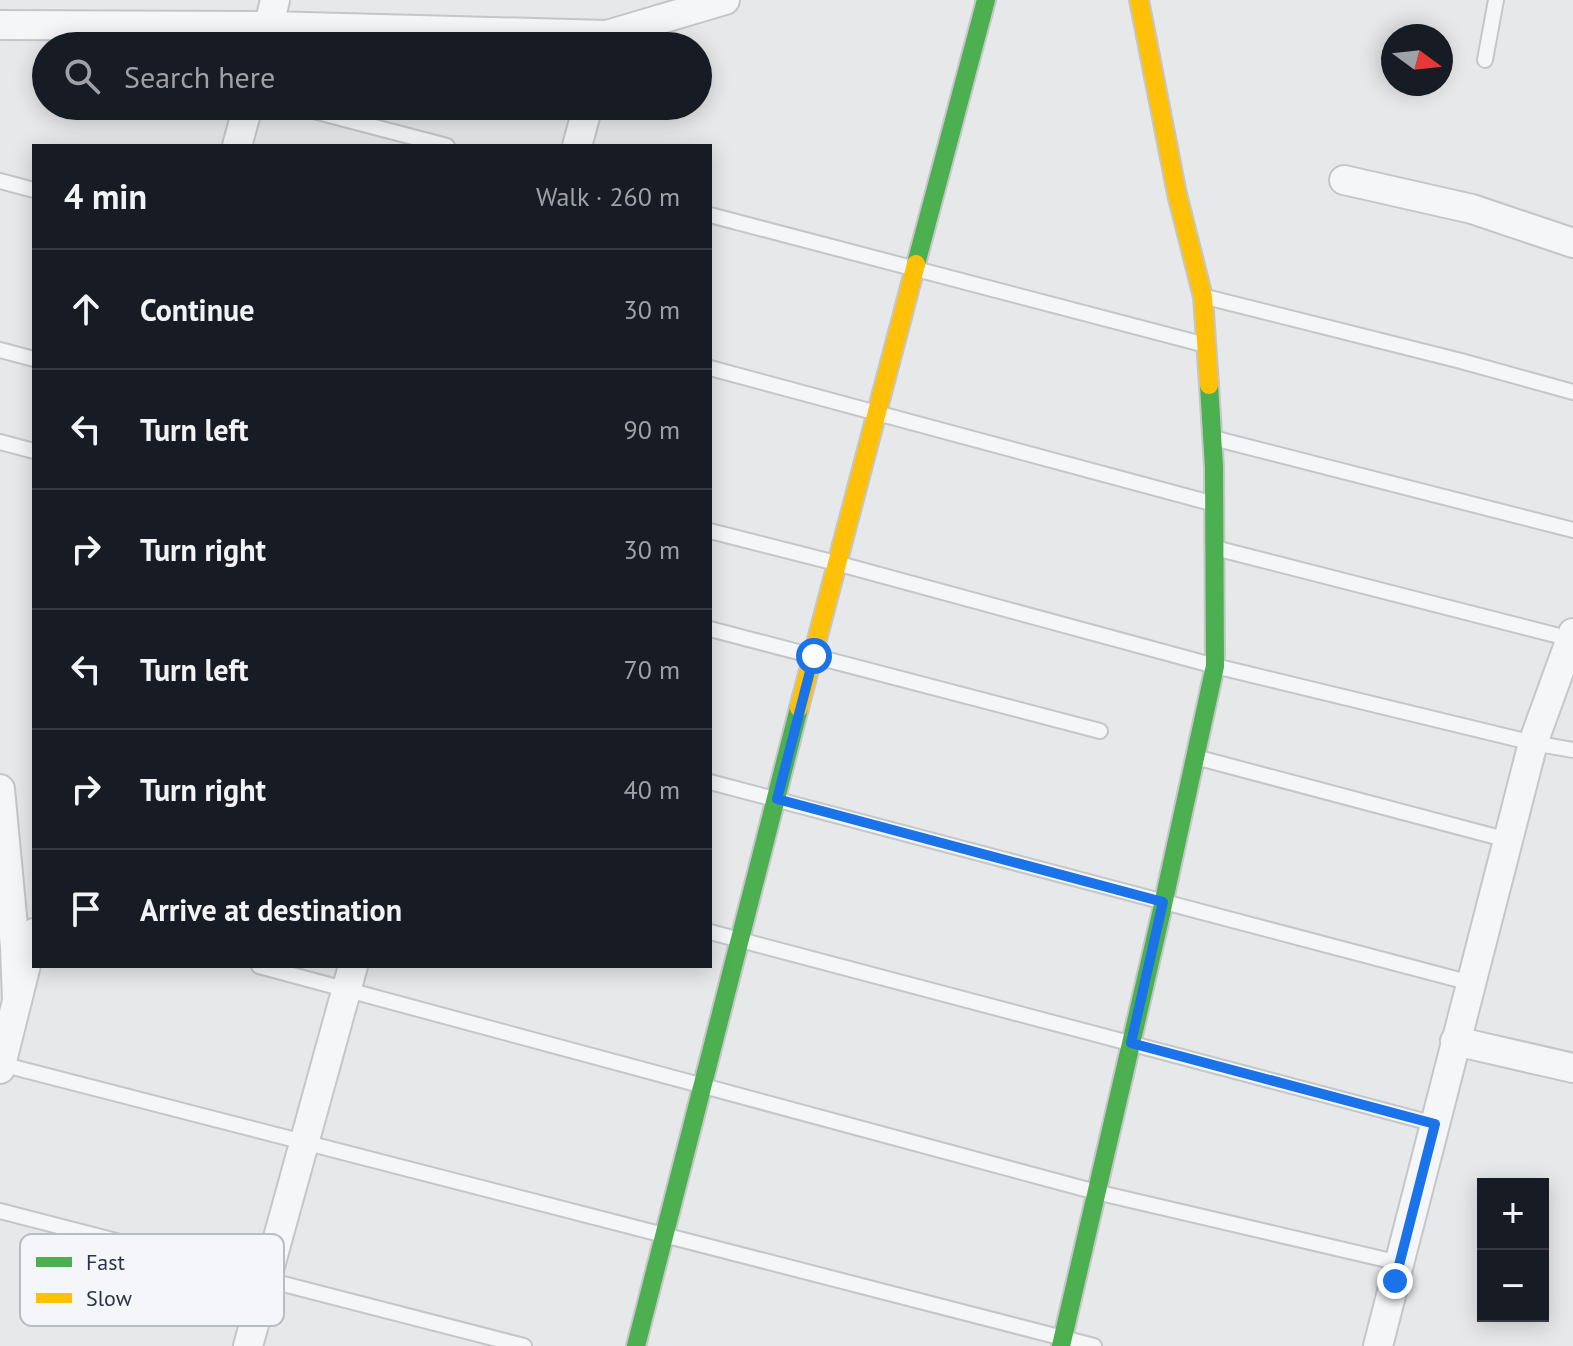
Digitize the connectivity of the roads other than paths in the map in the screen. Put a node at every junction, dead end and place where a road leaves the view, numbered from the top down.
1 (725, 0) edge
2 (986, 0) edge
3 (1139, 0) edge
4 (1496, 0) edge
5 (269, 24) edge
6 (0, 25) edge
7 (437, 32) edge
8 (629, 32) edge
9 (1485, 60) dead end
10 (244, 120) edge
11 (348, 120) edge
12 (584, 120) edge
13 (238, 144) edge
14 (439, 144) edge
15 (578, 144) edge
16 (1344, 180) dead end
17 (0, 181) edge
18 (32, 189) edge
19 (712, 216) edge
20 (1573, 243) edge
21 (914, 269) junction
22 (1203, 297) junction
23 (1206, 346) junction
24 (0, 350) edge
25 (32, 358) edge
26 (712, 369) edge
27 (1573, 392) edge
28 (876, 414) junction
29 (1212, 438) junction
30 (0, 442) edge
31 (32, 450) edge
32 (1215, 504) junction
33 (1573, 530) edge
34 (712, 532) edge
35 (1216, 548) junction
36 (836, 563) junction
37 (712, 630) edge
38 (1572, 636) edge
39 (814, 656) junction
40 (1215, 666) junction
41 (1100, 731) dead end
42 (1533, 743) junction
43 (1573, 750) edge
44 (1195, 757) junction
45 (712, 783) edge
46 (0, 789) edge
47 (777, 799) junction
48 (1508, 840) junction
49 (1163, 902) junction
50 (712, 933) edge
51 (741, 940) junction
52 (32, 941) edge
53 (274, 968) edge
54 (350, 978) edge
55 (1471, 983) junction
56 (17, 1000) junction
57 (1455, 1041) junction
58 (1131, 1043) junction
59 (1, 1066) edge
60 (1573, 1068) edge
61 (703, 1085) junction
62 (1435, 1124) junction
63 (305, 1142) junction
64 (1096, 1192) junction
65 (0, 1211) edge
66 (89, 1234) edge
67 (280, 1234) edge
68 (664, 1235) junction
69 (1400, 1263) junction
70 (284, 1284) edge
71 (254, 1326) edge
72 (1062, 1342) edge
73 (248, 1346) edge
74 (524, 1346) edge
75 (636, 1346) edge
76 (1094, 1346) edge
77 (1378, 1346) edge

1 - 8 street
2 - 21 street
3 - 22 street
4 - 9 lane
5 - 6 street
5 - 7 street
10 - 13 street
11 - 14 lane
12 - 15 street
16 - 20 street
17 - 18 lane
19 - 21 lane
21 - 23 lane
21 - 28 street
22 - 23 street
22 - 27 lane
23 - 29 street
24 - 25 lane
26 - 28 lane
28 - 32 lane
28 - 36 street
29 - 32 street
29 - 33 lane
30 - 31 lane
32 - 35 street
34 - 36 lane
35 - 38 lane
35 - 40 street
36 - 39 street
36 - 40 lane
37 - 39 lane
38 - 42 street
39 - 41 lane
39 - 47 street
40 - 42 lane
40 - 44 street
42 - 43 lane
42 - 48 street
44 - 48 lane
44 - 49 street
45 - 47 lane
46 - 56 street
47 - 49 lane
47 - 51 street
48 - 55 street
49 - 55 lane
49 - 58 street
50 - 51 lane
51 - 58 lane
51 - 61 street
52 - 56 street
53 - 54 lane
54 - 61 lane
54 - 63 street
55 - 57 street
56 - 59 street
57 - 60 street
57 - 62 street
58 - 62 lane
58 - 64 street
59 - 63 lane
61 - 64 lane
61 - 68 street
62 - 69 street
63 - 67 street
63 - 68 lane
64 - 69 lane
64 - 72 street
65 - 66 lane
68 - 72 lane
68 - 75 street
69 - 77 street
70 - 74 lane
71 - 73 street
72 - 76 lane

